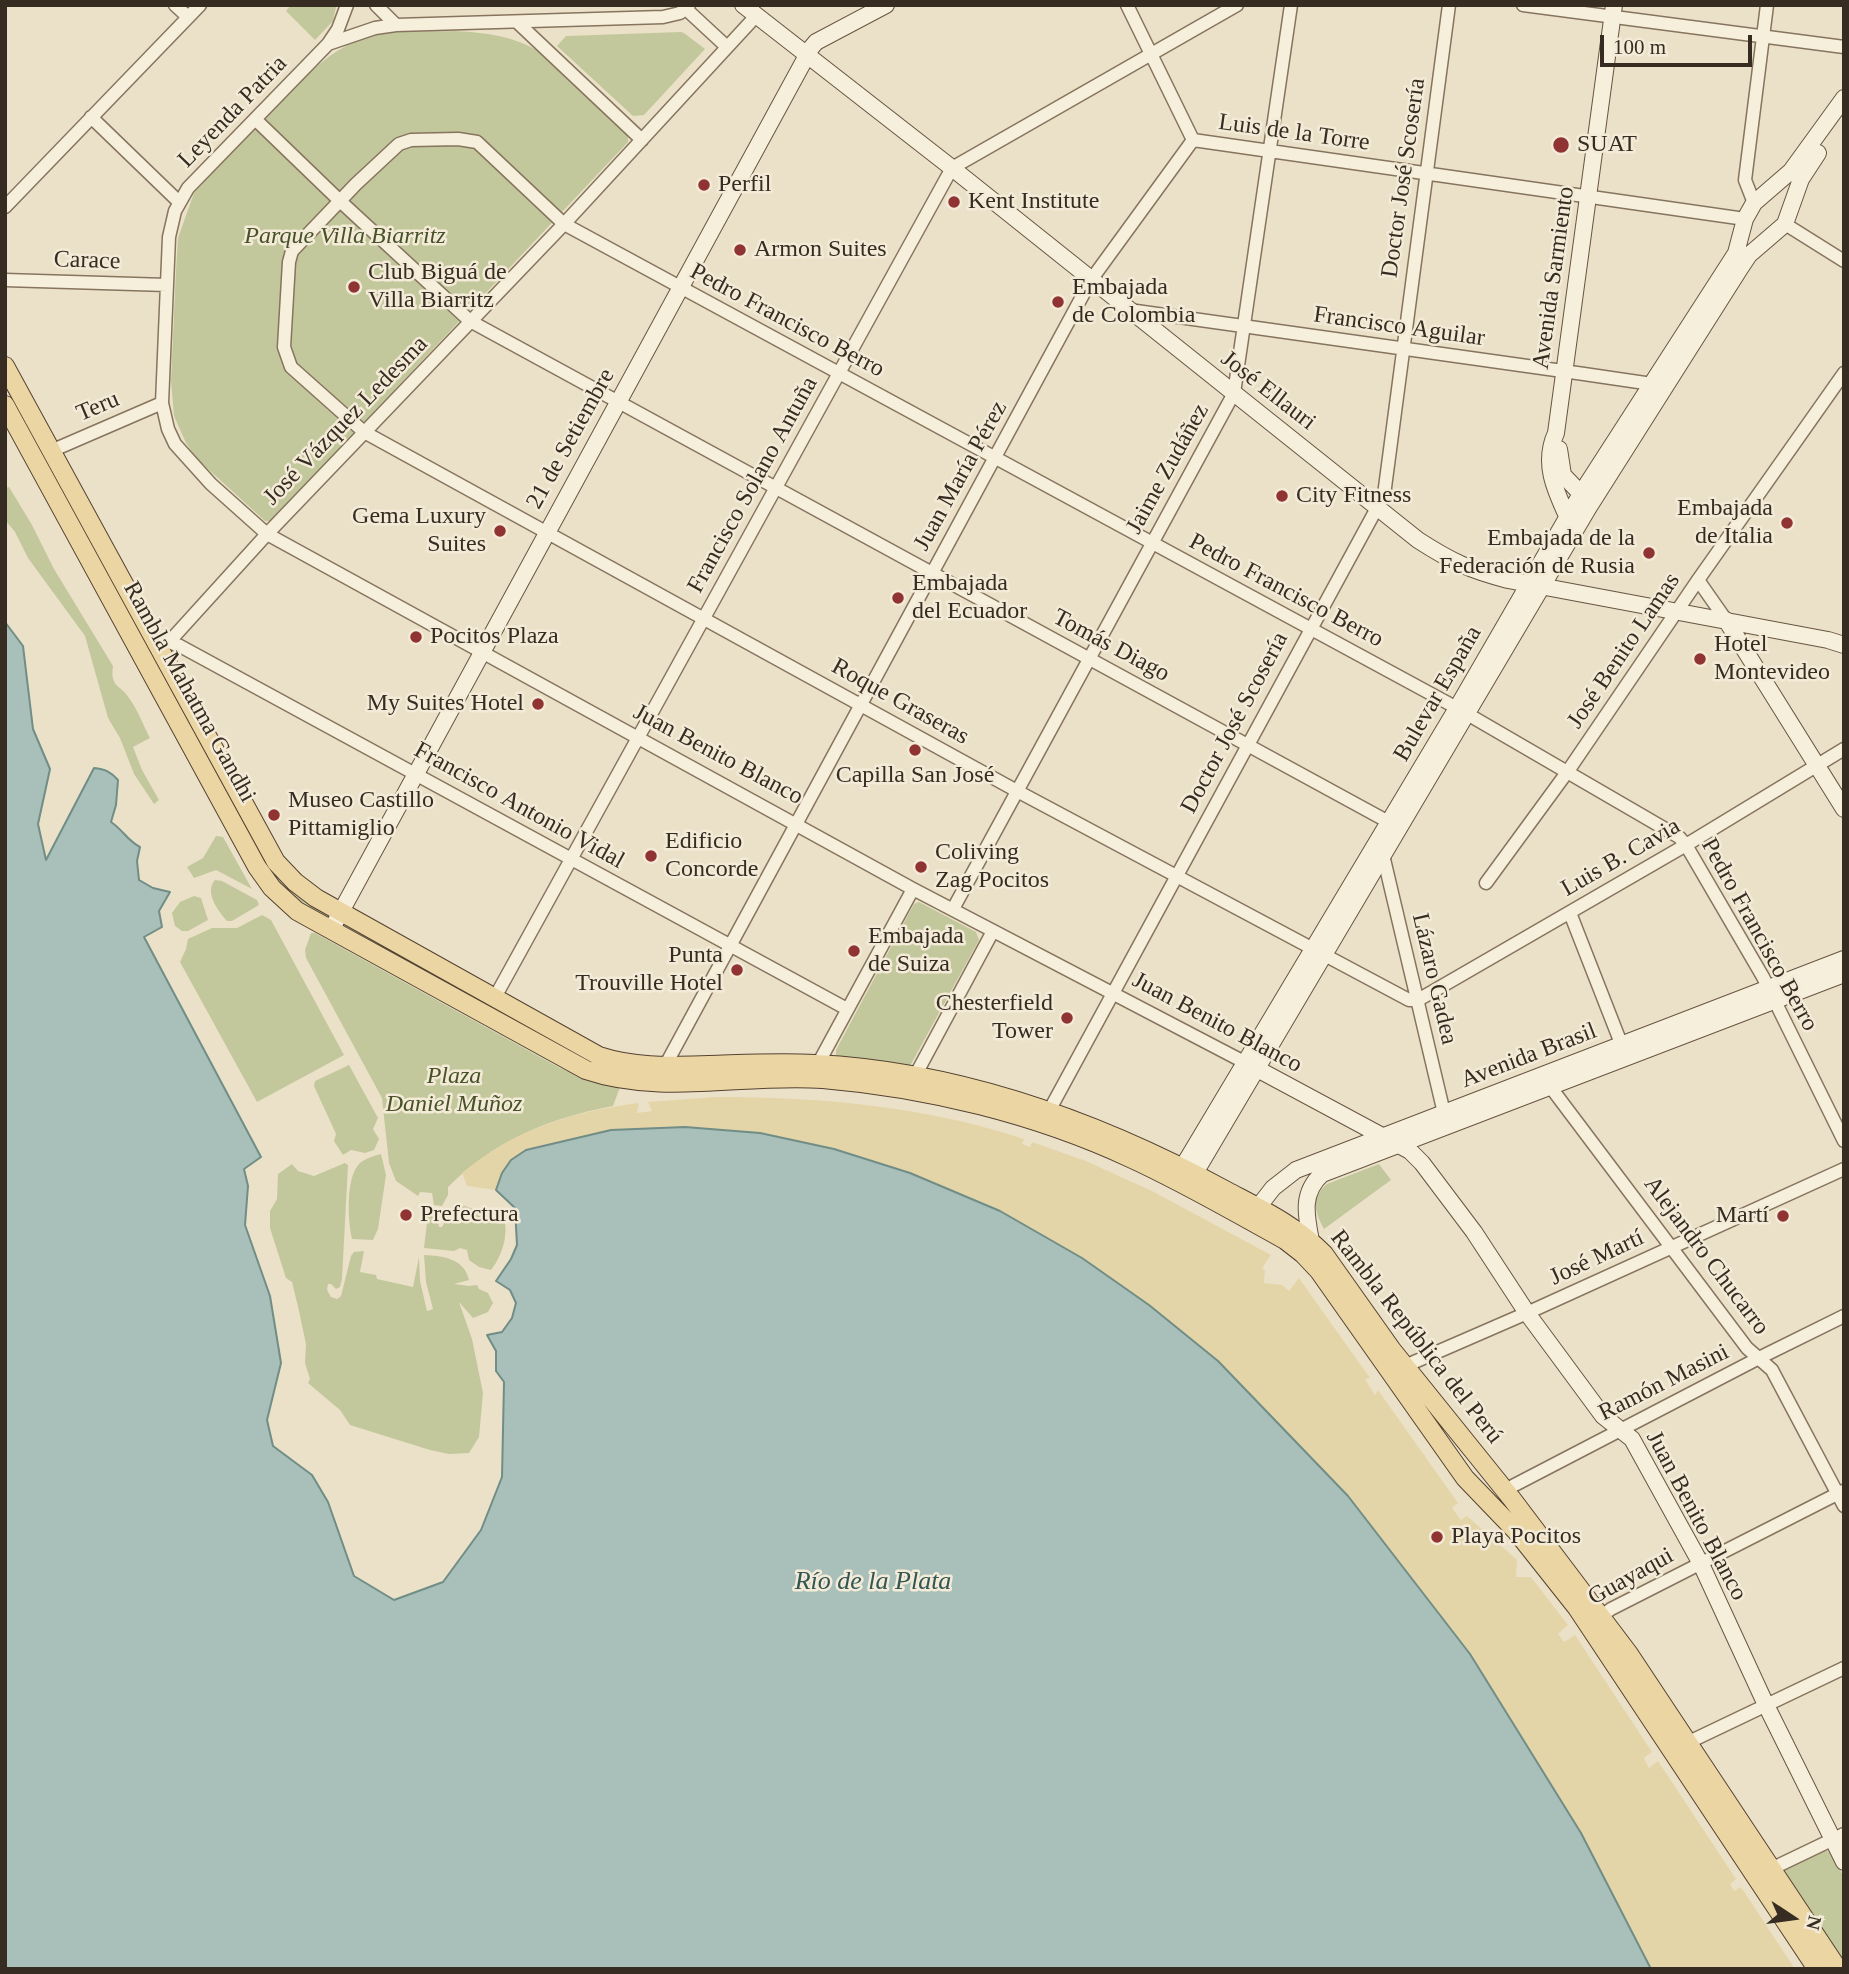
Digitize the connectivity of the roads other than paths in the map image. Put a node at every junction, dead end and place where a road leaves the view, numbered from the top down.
1 (175, 5) edge
2 (200, 5) edge
3 (347, 5) edge
4 (376, 5) edge
5 (743, 5) edge
6 (886, 5) edge
7 (1127, 5) edge
8 (1237, 5) edge
9 (1291, 5) edge
10 (1450, 5) edge
11 (1522, 5) edge
12 (1767, 5) edge
13 (687, 7) edge
14 (1613, 11) edge
15 (756, 16) junction
16 (188, 18) junction
17 (517, 22) junction
18 (396, 24) junction
19 (1763, 37) junction
20 (328, 44) junction
21 (727, 47) junction
22 (1844, 47) edge
23 (1152, 54) junction
24 (807, 56) junction
25 (1844, 98) edge
26 (1844, 116) edge
27 (91, 117) junction
28 (255, 119) junction
29 (642, 139) junction
30 (1193, 140) junction
31 (1269, 151) junction
32 (952, 168) junction
33 (1425, 173) junction
34 (1773, 187) junction
35 (1587, 197) junction
36 (1793, 200) junction
37 (340, 201) junction
38 (179, 202) junction
39 (1754, 203) junction
40 (5, 207) edge
41 (559, 219) junction
42 (1785, 225) junction
43 (1744, 226) junction
44 (1763, 244) junction
45 (1844, 261) edge
46 (5, 280) edge
47 (1091, 280) junction
48 (167, 285) junction
49 (680, 287) junction
50 (1129, 310) junction
51 (470, 321) junction
52 (1245, 328) junction
53 (1402, 349) junction
54 (5, 366) edge
55 (1564, 371) junction
56 (839, 373) junction
57 (1844, 373) edge
58 (1657, 387) junction
59 (1234, 393) junction
60 (617, 402) junction
61 (162, 403) junction
62 (5, 405) edge
63 (365, 432) junction
64 (1556, 433) junction
65 (51, 451) junction
66 (996, 457) junction
67 (775, 488) junction
68 (1582, 492) junction
69 (1377, 506) junction
70 (1589, 508) junction
71 (1568, 518) junction
72 (70, 526) junction
73 (547, 532) junction
74 (267, 534) junction
75 (1151, 542) junction
76 (931, 573) junction
77 (1698, 580) junction
78 (1536, 585) junction
79 (1677, 611) junction
80 (704, 618) junction
81 (1727, 620) junction
82 (1310, 628) junction
83 (163, 645) junction
84 (1844, 645) edge
85 (481, 652) junction
86 (1089, 658) junction
87 (859, 704) junction
88 (1463, 711) junction
89 (638, 738) junction
90 (1248, 744) junction
91 (1844, 749) edge
92 (1816, 766) junction
93 (1568, 771) junction
94 (415, 773) junction
95 (1017, 791) junction
96 (1844, 808) edge
97 (796, 823) junction
98 (1395, 825) junction
99 (1686, 845) junction
100 (1383, 855) junction
101 (571, 858) junction
102 (1177, 875) junction
103 (1486, 883) dead end
104 (913, 889) junction
105 (953, 909) junction
106 (339, 913) junction
107 (1570, 913) junction
108 (331, 930) junction
109 (993, 931) junction
110 (730, 946) junction
111 (1319, 952) junction
112 (377, 956) junction
113 (1844, 958) edge
114 (1844, 974) edge
115 (1113, 993) junction
116 (1771, 994) junction
117 (494, 999) junction
118 (1418, 1000) junction
119 (847, 1009) junction
120 (489, 1018) joint
121 (1625, 1051) junction
122 (818, 1064) junction
123 (665, 1066) junction
124 (1251, 1066) junction
125 (915, 1076) junction
126 (1547, 1081) junction
127 (1049, 1111) junction
128 (1444, 1113) junction
129 (1383, 1135) junction
130 (1844, 1141) edge
131 (1400, 1144) junction
132 (1844, 1169) edge
133 (1184, 1174) junction
134 (1253, 1214) junction
135 (1311, 1241) junction
136 (1671, 1247) junction
137 (1527, 1313) junction
138 (1844, 1316) edge
139 (1759, 1358) junction
140 (1405, 1366) junction
141 (1620, 1430) junction
142 (1445, 1451) junction
143 (1505, 1490) junction
144 (1842, 1497) edge
145 (1701, 1564) junction
146 (1595, 1620) junction
147 (1616, 1666) junction
148 (1844, 1668) edge
149 (1766, 1705) junction
150 (1689, 1742) junction
151 (1838, 1836) edge
152 (1844, 1862) edge
153 (1771, 1869) junction
154 (1802, 1945) junction
155 (1817, 1969) edge
156 (1825, 1969) edge
157 (1838, 1969) edge

1 - 16 street
2 - 16 street
3 - 20 street
4 - 18 street
5 - 15 street, José Ellauri
6 - 24 street, 21 de Setiembre
7 - 23 street, Luis de la Torre
8 - 23 street
9 - 31 street, Jaime Zudáñez
10 - 33 street, Doctor José Scosería
11 - 14 street
12 - 19 street
13 - 17 street, Leyenda Patria
13 - 21 street, Leyenda Patria
14 - 19 street
14 - 35 street, Avenida Sarmiento
15 - 21 street, José Vázquez Ledesma
15 - 24 street, José Ellauri
16 - 27 street
17 - 18 street, Leyenda Patria
17 - 29 street
18 - 20 street, Leyenda Patria
19 - 22 street
19 - 39 street
20 - 28 street, Leyenda Patria
21 - 29 street, José Vázquez Ledesma
23 - 30 street, Luis de la Torre
23 - 32 street
24 - 32 street, José Ellauri
24 - 49 street, 21 de Setiembre
25 - 34 street, Bulevar España
26 - 36 street
27 - 38 street
27 - 40 street
28 - 37 street, Tomás Diago
28 - 38 street, Leyenda Patria
29 - 41 street, José Vázquez Ledesma
30 - 31 street, Luis de la Torre
30 - 47 street, Juan María Pérez
31 - 33 street, Luis de la Torre
31 - 52 street, Jaime Zudáñez
32 - 47 street, José Ellauri
32 - 56 street, Francisco Solano Antuña
33 - 35 street, Luis de la Torre
33 - 53 street, Doctor José Scosería
34 - 36 street
34 - 39 street, Bulevar España
35 - 43 street, Luis de la Torre
35 - 55 street, Avenida Sarmiento
36 - 42 street
37 - 41 street, Pedro Francisco Berro
37 - 51 street, Tomás Diago
37 - 63 street, Roque Graseras
38 - 48 street, Leyenda Patria
39 - 43 street, Bulevar España
41 - 49 street, Pedro Francisco Berro
41 - 51 street, José Vázquez Ledesma
42 - 44 street, Bulevar España
42 - 45 street
43 - 44 street
43 - 58 street, Bulevar España
44 - 58 street, Bulevar España
46 - 48 street, Carace
47 - 50 street, José Ellauri
47 - 66 street, Juan María Pérez
48 - 61 street, Leyenda Patria
49 - 56 street, Pedro Francisco Berro
49 - 60 street, 21 de Setiembre
50 - 52 street, Francisco Aguilar
50 - 59 street, José Ellauri
51 - 60 street, Tomás Diago
51 - 63 street, José Vázquez Ledesma
52 - 53 street, Francisco Aguilar
52 - 59 street, Jaime Zudáñez
53 - 55 street, Francisco Aguilar
53 - 69 street, Doctor José Scosería
54 - 65 main road, Rambla Mahatma Gandhi
55 - 58 street, Francisco Aguilar
55 - 64 street, Avenida Sarmiento
56 - 66 street, Pedro Francisco Berro
56 - 67 street, Francisco Solano Antuña
57 - 77 street, José Benito Lamas
58 - 68 street, Bulevar España
58 - 70 street, Bulevar España
59 - 69 street, José Ellauri
59 - 75 street, Jaime Zudáñez
60 - 67 street, Tomás Diago
60 - 73 street, 21 de Setiembre
61 - 65 street, Teru
61 - 74 street, Leyenda Patria
62 - 72 main road, Rambla Mahatma Gandhi
63 - 73 street, Roque Graseras
63 - 74 street, José Vázquez Ledesma
64 - 68 street, Avenida Sarmiento
64 - 71 street, Avenida Sarmiento
65 - 83 main road, Rambla Mahatma Gandhi
66 - 75 street, Pedro Francisco Berro
66 - 76 street, Juan María Pérez
67 - 76 street, Tomás Diago
67 - 80 street, Francisco Solano Antuña
68 - 70 street, Avenida Sarmiento
68 - 71 street, Bulevar España
69 - 78 street, José Ellauri
69 - 82 street, Doctor José Scosería
70 - 78 street, Bulevar España
71 - 78 street, Bulevar España
72 - 83 main road
72 - 108 main road, Rambla Mahatma Gandhi
73 - 80 street, Roque Graseras
73 - 85 street, 21 de Setiembre
74 - 83 street, José Vázquez Ledesma
74 - 85 street, Juan Benito Blanco
75 - 82 street, Pedro Francisco Berro
75 - 86 street, Jaime Zudáñez
76 - 86 street, Tomás Diago
76 - 87 street, Juan María Pérez
77 - 79 street, José Benito Lamas
77 - 81 street
78 - 79 street, José Ellauri
78 - 88 street, Bulevar España
79 - 81 street, José Ellauri
79 - 93 street, José Benito Lamas
80 - 87 street, Roque Graseras
80 - 89 street, Francisco Solano Antuña
81 - 84 street, José Ellauri
81 - 92 street
82 - 88 street, Pedro Francisco Berro
82 - 90 street, Doctor José Scosería
83 - 94 street, Francisco Antonio Vidal
83 - 106 main road, Rambla Mahatma Gandhi
85 - 89 street, Juan Benito Blanco
85 - 94 street, 21 de Setiembre
86 - 90 street, Tomás Diago
86 - 95 street, Jaime Zudáñez
87 - 95 street, Roque Graseras
87 - 97 street, Juan María Pérez
88 - 93 street, Pedro Francisco Berro
88 - 98 street, Bulevar España
89 - 97 street, Juan Benito Blanco
89 - 101 street, Francisco Solano Antuña
90 - 98 street, Tomás Diago
90 - 102 street, Doctor José Scosería
91 - 92 street, Luis B. Cavia
92 - 96 street
92 - 99 street, Luis B. Cavia
93 - 99 street, Pedro Francisco Berro
93 - 103 street, José Benito Lamas
94 - 101 street, Francisco Antonio Vidal
94 - 106 street, 21 de Setiembre
95 - 102 street, Roque Graseras
95 - 105 street, Jaime Zudáñez
97 - 104 street, Juan Benito Blanco
97 - 110 street, Juan María Pérez
98 - 100 street, Bulevar España
98 - 111 street, Bulevar España
99 - 107 street, Luis B. Cavia
99 - 116 street, Pedro Francisco Berro
100 - 111 street, Bulevar España
100 - 118 street, Lázaro Gadea
101 - 110 street, Francisco Antonio Vidal
101 - 117 street, Francisco Solano Antuña
102 - 111 street, Roque Graseras
102 - 115 street, Doctor José Scosería
104 - 105 street, Juan Benito Blanco
104 - 119 street
105 - 109 street, Juan Benito Blanco
106 - 108 street, 21 de Setiembre
106 - 117 main road, Rambla Mahatma Gandhi
107 - 118 street, Luis B. Cavia
107 - 121 street
108 - 112 main road, Rambla Mahatma Gandhi
109 - 115 street, Juan Benito Blanco
109 - 125 street
110 - 119 street, Francisco Antonio Vidal
110 - 123 street, Juan María Pérez
111 - 118 street, Roque Graseras
111 - 124 street, Bulevar España
112 - 117 main road
112 - 120 main road, Rambla Mahatma Gandhi
113 - 116 street, Avenida Brasil
114 - 116 street, Avenida Brasil
115 - 124 street, Juan Benito Blanco
115 - 127 street, Doctor José Scosería
116 - 121 street, Avenida Brasil
116 - 130 street, Pedro Francisco Berro
117 - 123 main road, Rambla República del Perú
118 - 128 street, Lázaro Gadea
119 - 122 street
120 - 133 main road, Rambla República del Perú
121 - 126 street, Avenida Brasil
122 - 123 main road, Rambla República del Perú
122 - 125 main road, Rambla República del Perú
124 - 129 street, Juan Benito Blanco
124 - 133 street, Bulevar España
125 - 127 main road, Rambla República del Perú
126 - 128 street, Avenida Brasil
126 - 131 street, Avenida Brasil
126 - 136 street, Alejandro Chucarro
127 - 133 main road, Rambla República del Perú
128 - 129 street, Avenida Brasil
129 - 131 street, Juan Benito Blanco
129 - 134 street, Avenida Brasil
131 - 135 street, Avenida Brasil
131 - 137 street, Juan Benito Blanco
132 - 136 street, José Martí
133 - 134 main road, Rambla República del Perú
134 - 135 main road, Rambla República del Perú
134 - 142 main road, Rambla República del Perú
135 - 140 main road, Rambla República del Perú
136 - 137 street, José Martí
136 - 139 street, Alejandro Chucarro
137 - 140 street, José Martí
137 - 141 street, Juan Benito Blanco
138 - 139 street, Ramón Masini
139 - 141 street, Ramón Masini
139 - 144 street, Alejandro Chucarro
140 - 143 main road, Rambla República del Perú
141 - 143 street, Ramón Masini
141 - 145 street, Juan Benito Blanco
142 - 143 main road
142 - 146 main road, Rambla República del Perú
143 - 146 main road, Rambla República del Perú
144 - 145 street, Guayaqui
145 - 146 street, Guayaqui
145 - 149 street, Juan Benito Blanco
146 - 147 main road, Rambla República del Perú
146 - 150 main road, Rambla República del Perú
147 - 150 main road
147 - 154 main road, Rambla República del Perú
148 - 149 street
149 - 150 street
149 - 151 street, Juan Benito Blanco
150 - 153 main road, Rambla República del Perú
151 - 152 street, Juan Benito Blanco
151 - 153 street
153 - 157 main road, Rambla República del Perú
154 - 155 main road, Rambla República del Perú
154 - 156 main road

